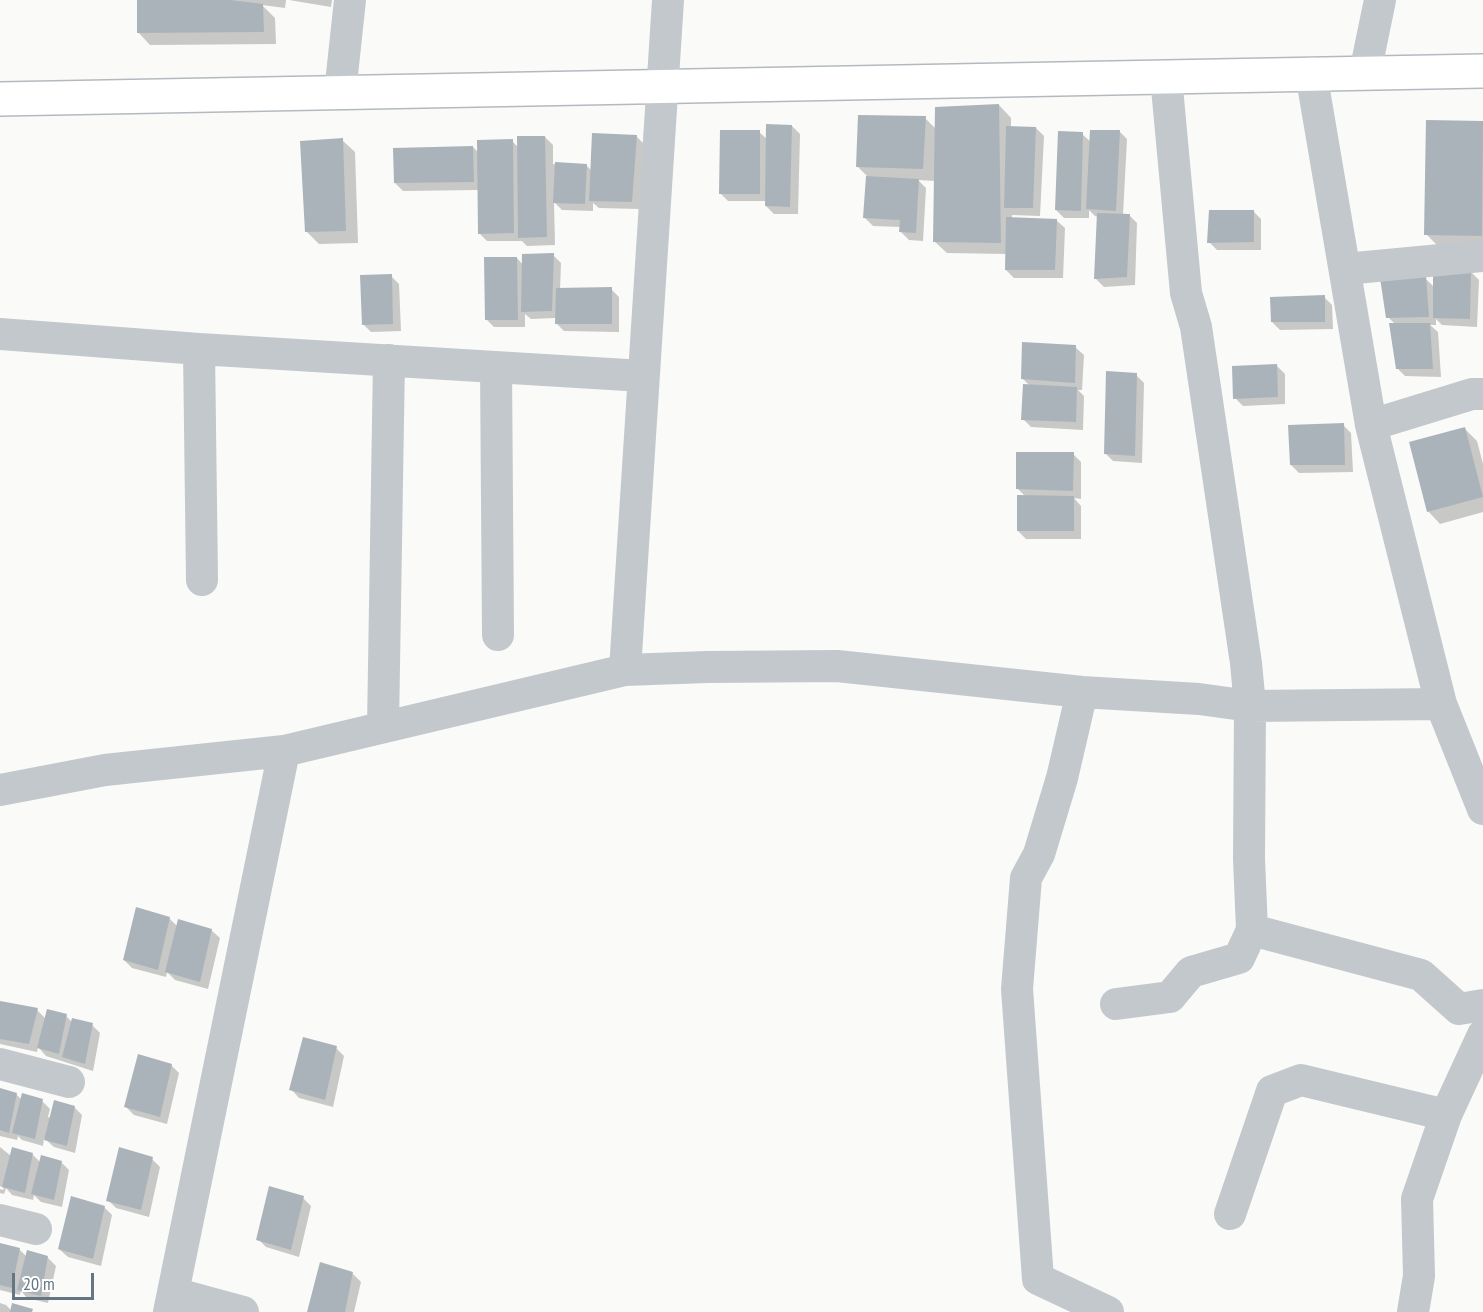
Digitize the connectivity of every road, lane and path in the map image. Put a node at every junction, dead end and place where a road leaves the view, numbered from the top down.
1 (350, 0) edge
2 (668, 0) edge
3 (1380, 0) edge
4 (1483, 70) edge
5 (1365, 73) junction
6 (1311, 74) junction
7 (1167, 77) junction
8 (663, 86) junction
9 (339, 93) junction
10 (0, 99) edge
11 (1483, 256) edge
12 (1345, 269) junction
13 (0, 334) edge
14 (199, 349) junction
15 (389, 360) junction
16 (496, 367) junction
17 (643, 376) junction
18 (1483, 394) edge
19 (1371, 425) junction
20 (202, 580) dead end
21 (498, 635) dead end
22 (625, 670) junction
23 (1082, 692) junction
24 (1441, 704) junction
25 (1250, 706) junction
26 (382, 727) junction
27 (285, 751) junction
28 (0, 790) edge
29 (1483, 809) edge
30 (1252, 930) junction
31 (1116, 1004) dead end
32 (1483, 1005) edge
33 (1483, 1035) edge
34 (0, 1064) edge
35 (69, 1082) dead end
36 (1446, 1115) junction
37 (1230, 1214) dead end
38 (0, 1220) edge
39 (36, 1229) dead end
40 (171, 1303) edge
41 (243, 1312) edge
42 (1108, 1312) edge
43 (1413, 1312) edge

1 - 9 street
2 - 8 street
3 - 5 street
4 - 5 main road
5 - 6 main road
6 - 7 main road
6 - 12 street
7 - 8 main road
7 - 25 street
8 - 9 main road
8 - 17 street
9 - 10 main road
11 - 12 street
12 - 19 street
13 - 14 street
14 - 15 street
14 - 20 street
15 - 16 street
15 - 26 street
16 - 17 street
16 - 21 street
17 - 22 street
18 - 19 street
19 - 24 street
22 - 23 street
22 - 26 street
23 - 25 street
23 - 42 street
24 - 25 street
24 - 29 street
25 - 30 street
26 - 27 street
27 - 28 street
27 - 40 street
30 - 31 street
30 - 32 street
33 - 36 street
34 - 35 street
36 - 37 street
36 - 43 street
38 - 39 street
40 - 41 street

